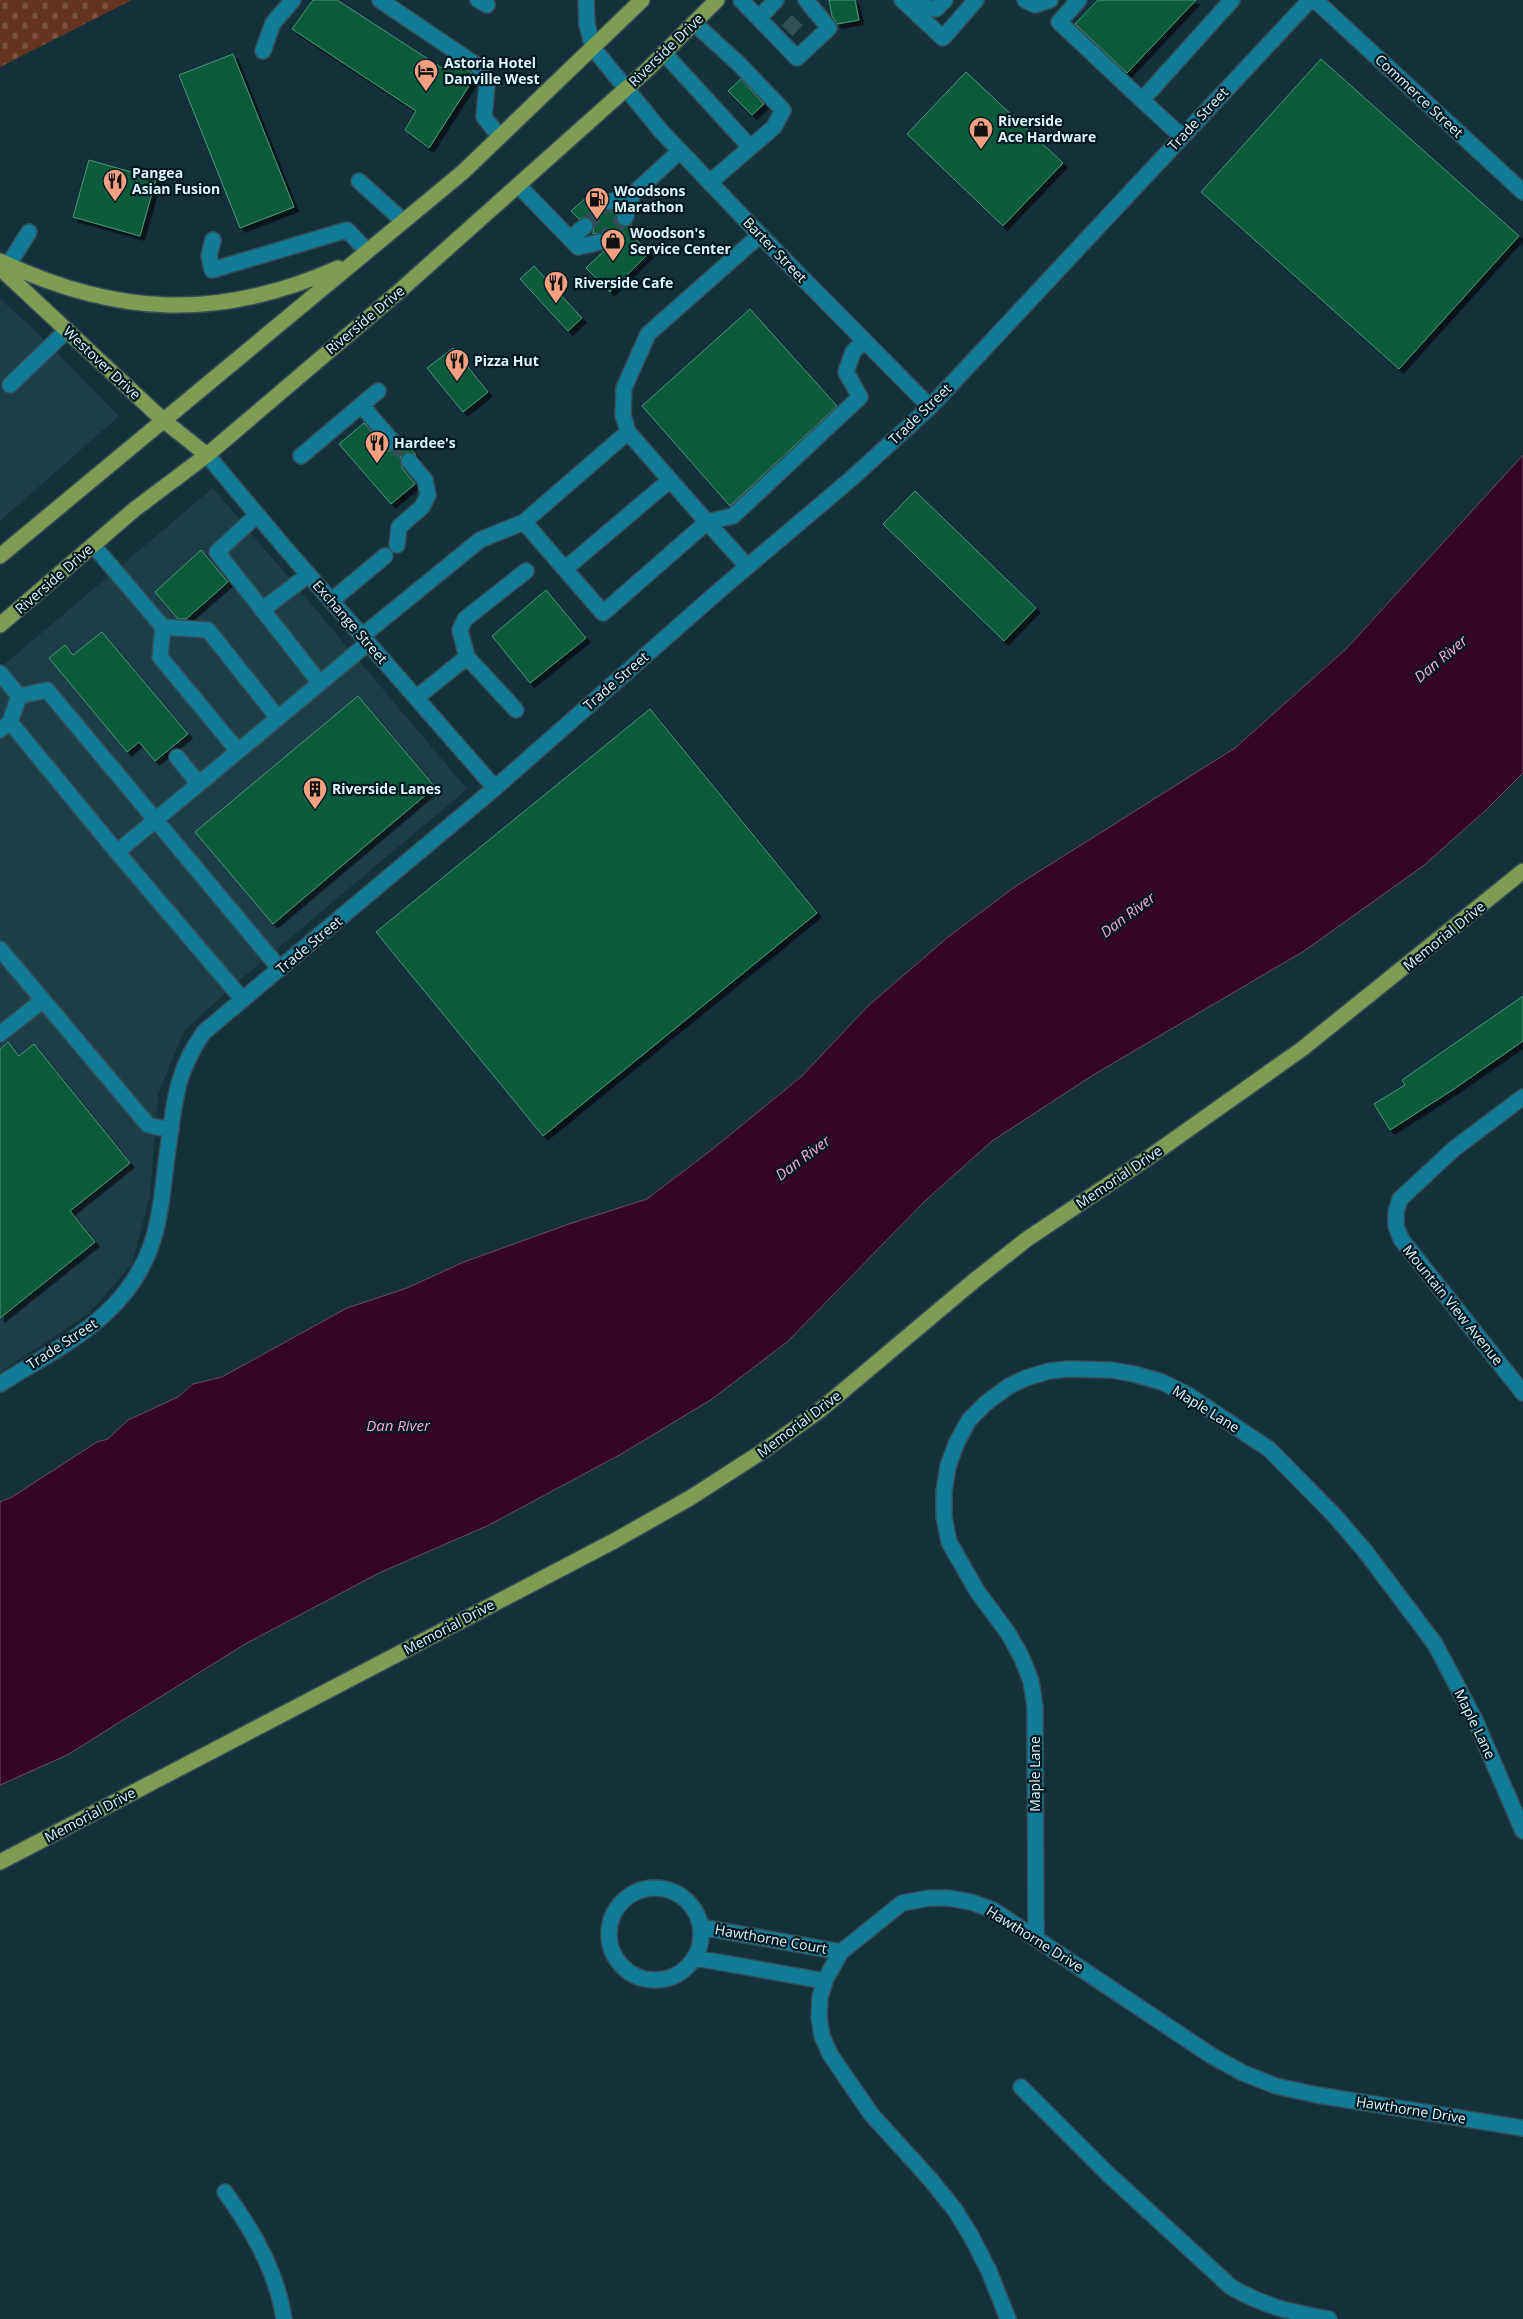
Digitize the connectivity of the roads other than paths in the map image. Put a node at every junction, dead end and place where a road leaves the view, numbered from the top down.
1 (292, 0) edge
2 (380, 0) edge
3 (586, 0) edge
4 (642, 0) edge
5 (717, 0) edge
6 (741, 0) edge
7 (776, 0) edge
8 (902, 0) edge
9 (916, 0) edge
10 (945, 0) edge
11 (976, 0) edge
12 (1025, 0) edge
13 (1050, 0) edge
14 (1078, 0) edge
15 (1232, 0) edge
16 (1310, 0) edge
17 (1314, 0) edge
18 (806, 7) edge
19 (759, 18) junction
20 (694, 23) junction
21 (593, 48) junction
22 (263, 51) dead end
23 (664, 53) junction
24 (626, 88) junction
25 (1142, 100) junction
26 (1182, 136) junction
27 (500, 137) junction
28 (750, 147) junction
29 (680, 151) junction
30 (359, 181) dead end
31 (710, 182) junction
32 (518, 185) junction
33 (1523, 192) edge
34 (633, 194) junction
35 (610, 202) tunnel mouth
36 (625, 218) tunnel mouth
37 (403, 221) junction
38 (585, 226) tunnel mouth
39 (29, 232) dead end
40 (760, 235) junction
41 (570, 239) junction
42 (213, 240) dead end
43 (600, 242) tunnel mouth
44 (361, 256) junction
45 (3, 265) edge
46 (67, 330) junction
47 (864, 340) junction
48 (10, 385) dead end
49 (378, 391) dead end
50 (361, 405) junction
51 (930, 407) junction
52 (163, 420) junction
53 (628, 432) junction
54 (393, 442) tunnel mouth
55 (207, 455) junction
56 (301, 456) dead end
57 (409, 462) tunnel mouth
58 (670, 480) junction
59 (257, 515) junction
60 (524, 522) junction
61 (707, 522) junction
62 (93, 545) junction
63 (397, 545) dead end
64 (0, 556) edge
65 (385, 556) dead end
66 (747, 566) junction
67 (564, 569) junction
68 (526, 571) dead end
69 (308, 575) junction
70 (331, 601) junction
71 (262, 610) junction
72 (0, 625) edge
73 (163, 627) junction
74 (365, 640) junction
75 (467, 657) junction
76 (0, 673) edge
77 (320, 684) junction
78 (19, 696) junction
79 (416, 698) junction
80 (516, 710) dead end
81 (278, 718) junction
82 (5, 726) edge
83 (238, 751) junction
84 (177, 757) dead end
85 (199, 784) junction
86 (496, 788) junction
87 (155, 820) junction
88 (117, 852) junction
89 (1523, 871) edge
90 (0, 949) edge
91 (280, 969) junction
92 (42, 1000) junction
93 (243, 1000) junction
94 (0, 1034) edge
95 (1523, 1097) edge
96 (171, 1130) junction
97 (0, 1384) edge
98 (1523, 1393) edge
99 (1523, 1831) edge
100 (0, 1862) edge
101 (701, 1927) junction
102 (1036, 1937) junction
103 (840, 1952) junction
104 (695, 1958) junction
105 (825, 1981) junction
106 (1021, 2087) dead end
107 (1523, 2128) edge
108 (225, 2192) dead end
109 (284, 2319) edge
110 (1008, 2319) edge
111 (1329, 2319) edge

1 - 22 street
2 - 27 street
3 - 21 street
4 - 21 main road
5 - 20 main road, Riverside Drive
6 - 19 street
7 - 19 street
8 - 11 street
9 - 10 street
12 - 13 street
14 - 25 street
15 - 25 street
16 - 26 street, Trade Street
17 - 33 street, Commerce Street
18 - 19 street
20 - 23 main road, Riverside Drive
20 - 28 street
21 - 24 street, Barter Street
21 - 27 main road
23 - 24 main road, Riverside Drive
23 - 28 street
24 - 29 street, Barter Street
24 - 32 main road, Riverside Drive
25 - 26 street
26 - 51 street, Trade Street
27 - 37 main road
28 - 31 street
29 - 31 street, Barter Street
29 - 34 street
30 - 37 street
31 - 40 street, Barter Street
32 - 41 street
32 - 55 main road, Riverside Drive
34 - 35 street
34 - 36 street
37 - 44 main road
38 - 41 street
39 - 45 street
40 - 47 street, Barter Street
40 - 53 street
41 - 43 street
42 - 44 street
44 - 45 main road
44 - 52 main road
45 - 46 main road, Westover Drive
46 - 48 street
46 - 52 main road, Westover Drive
47 - 51 street, Barter Street
47 - 61 street
49 - 50 street
50 - 54 street
50 - 56 street
51 - 66 street, Trade Street
52 - 55 main road, Westover Drive
52 - 64 main road
53 - 58 street
53 - 60 street
55 - 59 street, Exchange Street
55 - 62 main road, Riverside Drive
57 - 63 street
58 - 61 street
58 - 67 street
59 - 69 street, Exchange Street
59 - 71 street
60 - 67 street
60 - 74 street
61 - 66 street
61 - 67 street
62 - 72 main road, Riverside Drive
62 - 73 street
65 - 70 street
66 - 86 street, Trade Street
68 - 75 street
69 - 70 street, Exchange Street
69 - 71 street
70 - 74 street, Exchange Street
71 - 77 street
73 - 81 street
73 - 83 street
74 - 77 street
74 - 79 street, Exchange Street
75 - 79 street
75 - 80 street
76 - 78 street
77 - 81 street
78 - 82 street
78 - 87 street
79 - 86 street, Exchange Street
81 - 83 street
82 - 88 street
83 - 85 street
84 - 85 street
85 - 87 street
86 - 91 street, Trade Street
87 - 88 street
87 - 91 street
88 - 93 street
89 - 100 main road, Memorial Drive
90 - 92 street
91 - 93 street, Trade Street
92 - 94 street
92 - 96 street
93 - 96 street, Trade Street
95 - 98 street, Mountain View Avenue
96 - 97 street, Trade Street
99 - 102 street, Maple Lane
101 - 103 street, Hawthorne Court
101 - 104 street, Hawthorne Court
101 - 104 street, Hawthorne Court
102 - 103 street, Hawthorne Drive
102 - 107 street, Hawthorne Drive
103 - 105 street, Hawthorne Drive
104 - 105 street
105 - 110 street, Hawthorne Drive
106 - 111 street
108 - 109 street

